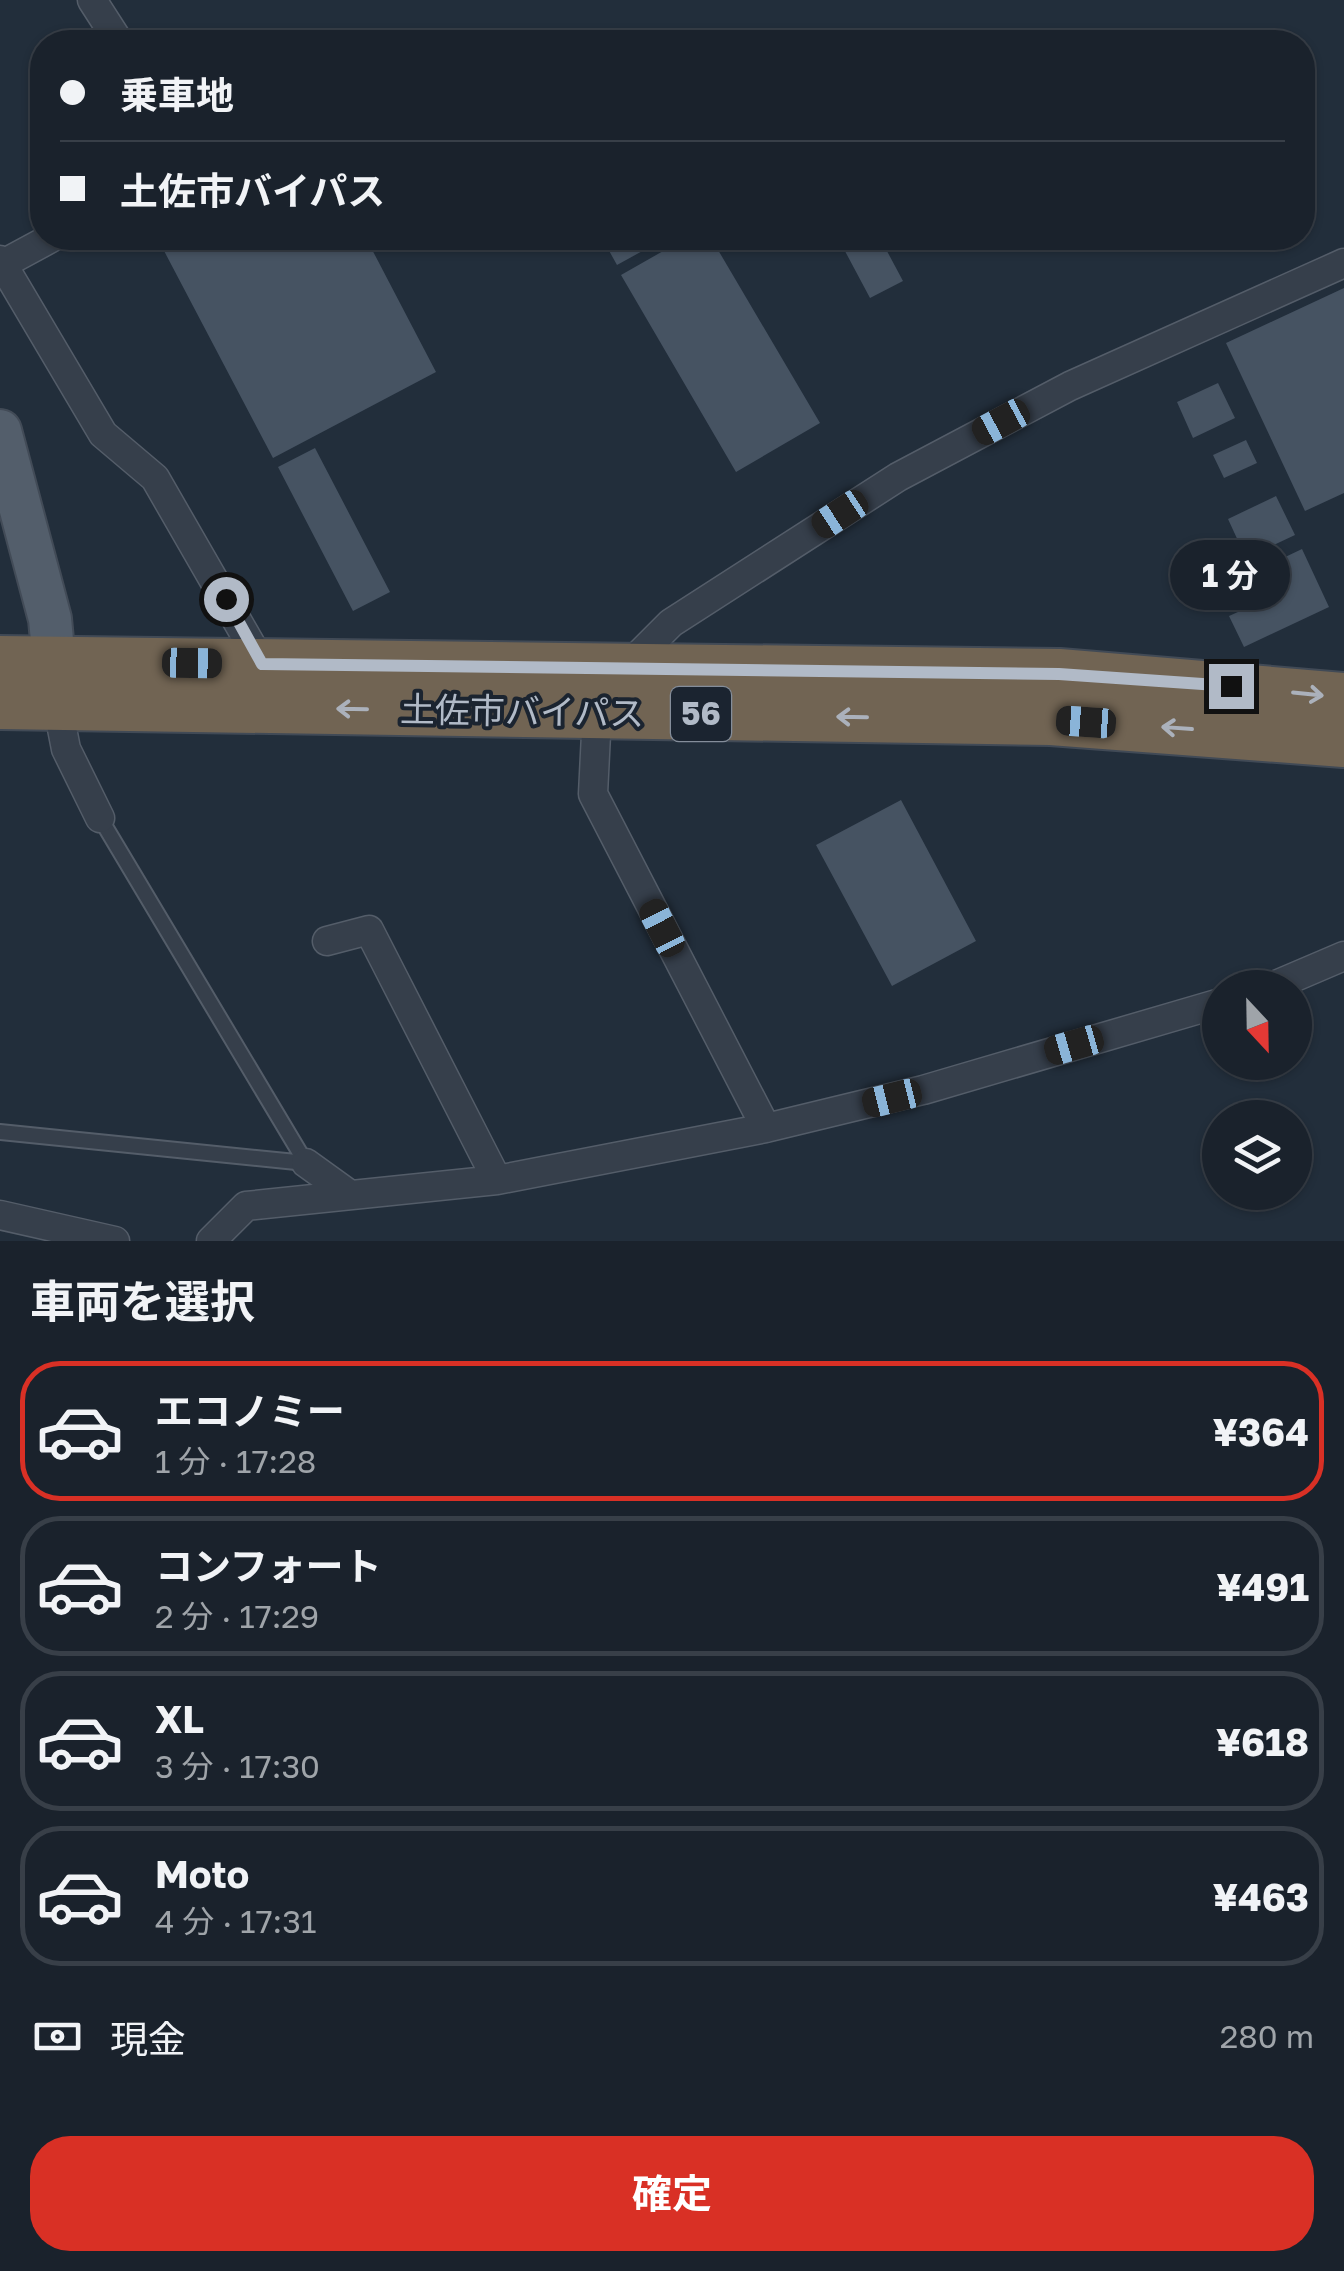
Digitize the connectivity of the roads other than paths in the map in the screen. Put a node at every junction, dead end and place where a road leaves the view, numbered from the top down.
1 (92, 0) edge
2 (111, 30) edge
3 (30, 248) edge
4 (2, 261) edge
5 (1344, 264) edge
6 (0, 431) edge
7 (0, 661) edge
8 (262, 664) junction
9 (624, 670) junction
10 (57, 682) junction
11 (1344, 698) edge
12 (0, 704) edge
13 (597, 714) junction
14 (1344, 742) edge
15 (100, 818) joint
16 (327, 941) dead end
17 (1344, 956) edge
18 (1311, 970) edge
19 (1202, 1008) edge
20 (766, 1128) junction
21 (0, 1132) edge
22 (306, 1163) junction
23 (496, 1180) junction
24 (349, 1194) junction
25 (0, 1215) edge
26 (113, 1240) edge
27 (211, 1241) edge

1 - 2 street
3 - 4 street
4 - 8 street
5 - 9 street
6 - 10 main road
7 - 10 highway, 土佐市バイパス / 56
8 - 9 highway, 土佐市バイパス / 56
8 - 10 highway, 土佐市バイパス / 56
9 -> 11 highway, 土佐市バイパス / 56
9 - 13 street
10 - 12 highway, 土佐市バイパス / 56
13 -> 10 highway, 土佐市バイパス / 56
10 - 15 street
14 -> 13 highway, 土佐市バイパス / 56
13 - 20 street
15 - 22 lane
16 - 23 street
17 - 18 street
19 - 20 street
20 - 23 street
21 - 22 lane
22 - 24 street
23 - 24 street
24 - 27 street
25 - 26 street

